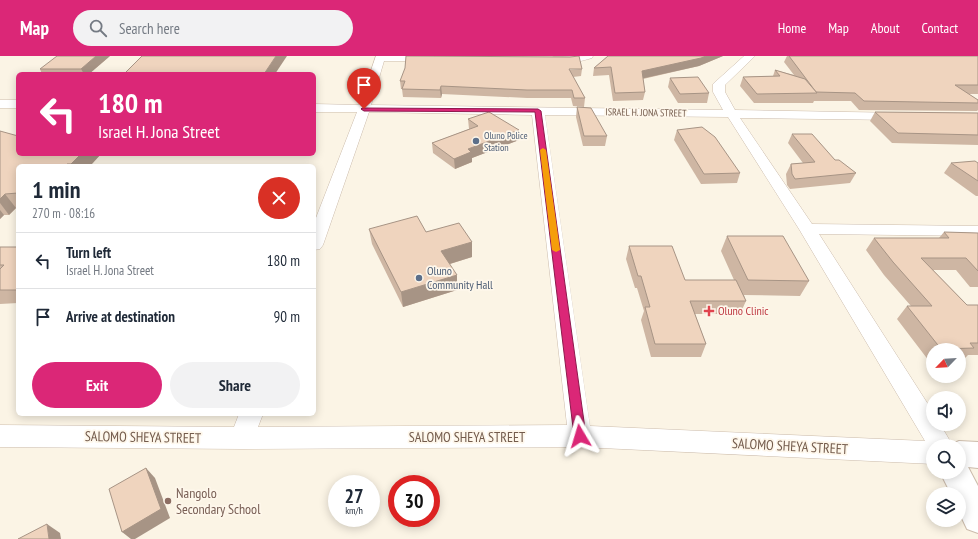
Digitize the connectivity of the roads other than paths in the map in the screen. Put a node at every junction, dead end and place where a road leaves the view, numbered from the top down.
1 (588, 56) edge
2 (750, 56) edge
3 (380, 57) edge
4 (443, 58) edge
5 (545, 60) edge
6 (0, 104) edge
7 (16, 104) edge
8 (316, 108) edge
9 (364, 109) junction
10 (538, 111) junction
11 (731, 113) junction
12 (914, 116) edge
13 (807, 229) junction
14 (978, 231) edge
15 (316, 240) edge
16 (250, 416) edge
17 (0, 436) edge
18 (580, 436) junction
19 (242, 438) junction
20 (937, 439) edge
21 (926, 453) edge
22 (966, 454) edge
23 (978, 455) edge
24 (958, 479) edge
25 (978, 518) edge

1 - 5 street
2 - 11 street
3 - 4 street
3 - 9 street
6 - 7 street
8 - 9 street, ISRAEL H. JONA STREET
9 - 10 street, ISRAEL H. JONA STREET
9 - 15 street
10 - 11 street, ISRAEL H. JONA STREET
10 - 18 street
11 - 12 street, ISRAEL H. JONA STREET
11 - 13 street
13 - 14 street
13 - 20 street
16 - 19 street
17 - 19 street, SALOMO SHEYA STREET
18 - 19 street, SALOMO SHEYA STREET
18 - 21 street, SALOMO SHEYA STREET
22 - 23 street
24 - 25 street

